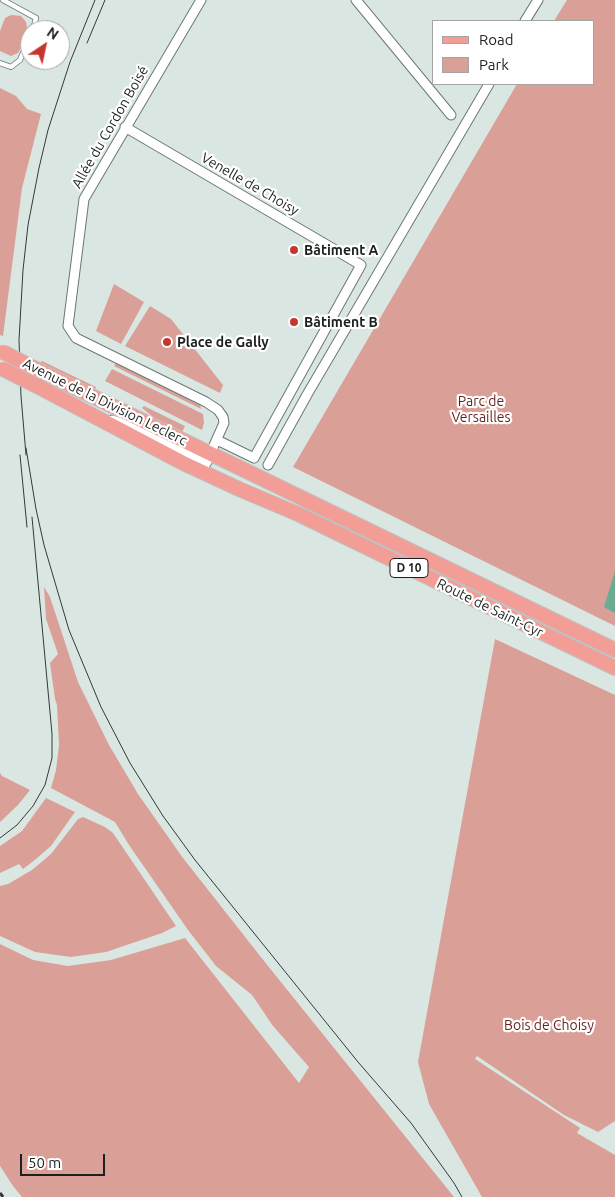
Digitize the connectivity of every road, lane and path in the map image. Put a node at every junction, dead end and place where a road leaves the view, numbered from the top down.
1 (3, 0) edge
2 (200, 0) edge
3 (356, 0) edge
4 (538, 0) edge
5 (36, 20) edge
6 (526, 20) edge
7 (20, 60) edge
8 (0, 63) edge
9 (487, 85) edge
10 (451, 115) dead end
11 (125, 128) junction
12 (1, 351) edge
13 (1, 369) edge
14 (217, 440) junction
15 (207, 462) junction
16 (268, 465) dead end
17 (615, 650) edge
18 (615, 668) edge

1 - 5 lane
2 - 11 street, Allée du Cordon Boisé
3 - 10 street
4 - 6 street
7 - 8 lane
9 - 16 street
11 - 14 street, Allée du Cordon Boisé
11 - 14 street, Venelle de Choisy
12 - 15 main road, Avenue de la Division Leclerc / D 10, bridge
13 - 15 main road, Avenue de la Division Leclerc / D 10, bridge
14 - 15 street, Allée du Cordon Boisé
15 - 17 main road, Route de Saint-Cyr / D 10
15 - 18 main road, Route de Saint-Cyr / D 10

